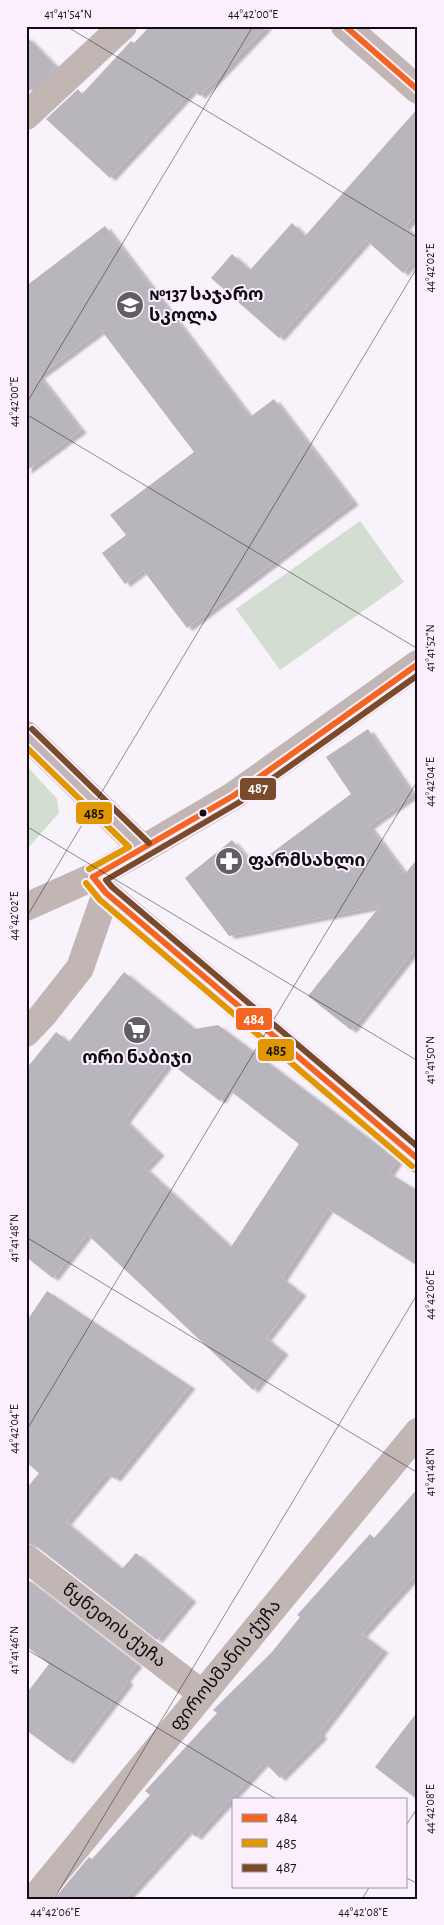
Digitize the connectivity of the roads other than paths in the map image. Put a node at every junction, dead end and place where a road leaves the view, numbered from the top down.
1 (123, 26) edge
2 (345, 26) edge
3 (418, 90) edge
4 (26, 116) edge
5 (418, 664) edge
6 (26, 735) edge
7 (143, 849) junction
8 (100, 885) junction
9 (26, 907) edge
10 (26, 1033) edge
11 (418, 1160) edge
12 (418, 1432) edge
13 (26, 1558) edge
14 (201, 1694) junction
15 (34, 1899) edge

1 - 4 street
2 - 3 street
5 - 7 main road
6 - 7 street
7 - 8 main road
8 - 9 main road
8 - 10 street
8 - 11 street
12 - 14 street, ფიროსმანის ქუჩა
13 - 14 street, წყნეთის ქუჩა
14 - 15 street, ფიროსმანის ქუჩა

